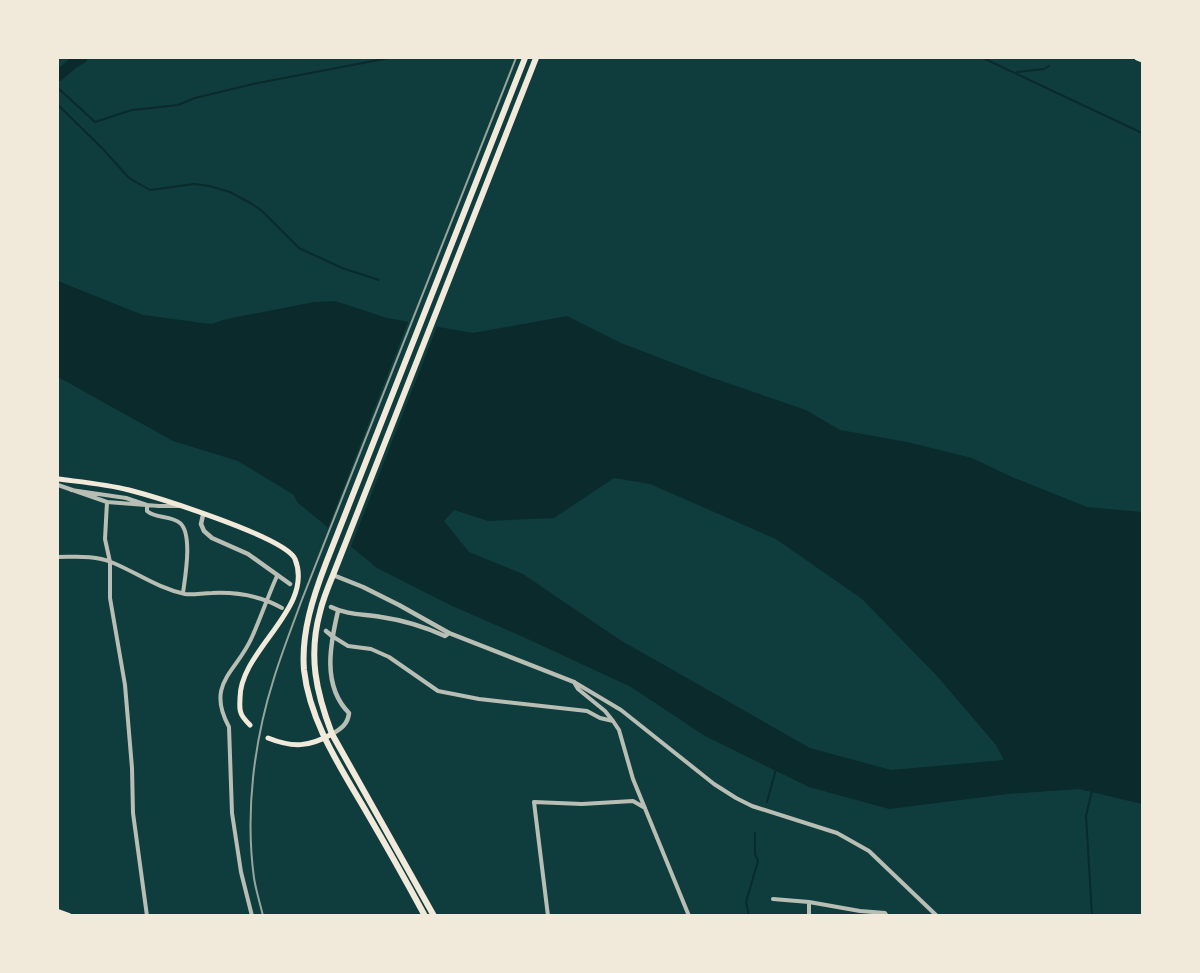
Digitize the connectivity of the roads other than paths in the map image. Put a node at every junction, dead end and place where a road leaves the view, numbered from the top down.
1 (526, 58) edge
2 (536, 58) edge
3 (1137, 58) edge
4 (1142, 60) edge
5 (58, 480) edge
6 (58, 485) edge
7 (71, 490) junction
8 (107, 502) junction
9 (146, 505) junction
10 (183, 506) junction
11 (203, 515) junction
12 (58, 557) edge
13 (110, 562) junction
14 (333, 575) junction
15 (277, 576) junction
16 (290, 584) dead end
17 (183, 593) junction
18 (267, 599) junction
19 (331, 607) dead end
20 (282, 608) dead end
21 (338, 611) junction
22 (326, 632) dead end
23 (449, 634) junction
24 (332, 636) junction
25 (574, 682) junction
26 (613, 721) junction
27 (250, 726) dead end
28 (332, 734) junction
29 (268, 738) dead end
30 (324, 738) junction
31 (645, 808) junction
32 (773, 900) dead end
33 (808, 902) junction
34 (58, 912) edge
35 (69, 916) edge
36 (146, 916) edge
37 (252, 916) edge
38 (425, 916) edge
39 (434, 916) edge
40 (548, 916) edge
41 (689, 916) edge
42 (809, 916) edge
43 (887, 916) edge
44 (937, 916) edge

1 - 30 highway
2 - 14 highway
3 - 4 main road
5 - 10 main road
6 - 7 street
7 - 8 street
7 - 9 street
8 - 9 street
8 - 13 street
9 - 10 street
9 - 17 street
10 - 11 main road
11 - 15 street
11 - 27 main road
12 - 13 street
13 - 17 street
13 - 36 street
14 - 23 street
14 - 28 highway
15 - 16 street
15 - 18 street
17 - 18 street
18 - 20 street
18 - 37 street
19 - 21 street
21 - 23 street
21 - 24 street
22 - 24 street
23 - 25 street
24 - 26 street
24 - 28 street
25 - 26 street
25 - 44 street
26 - 31 street
28 - 30 main road
28 - 39 highway
29 - 30 main road
30 - 38 highway
31 - 40 street
31 - 41 street
32 - 33 street
33 - 42 street
33 - 43 street
34 - 35 highway

